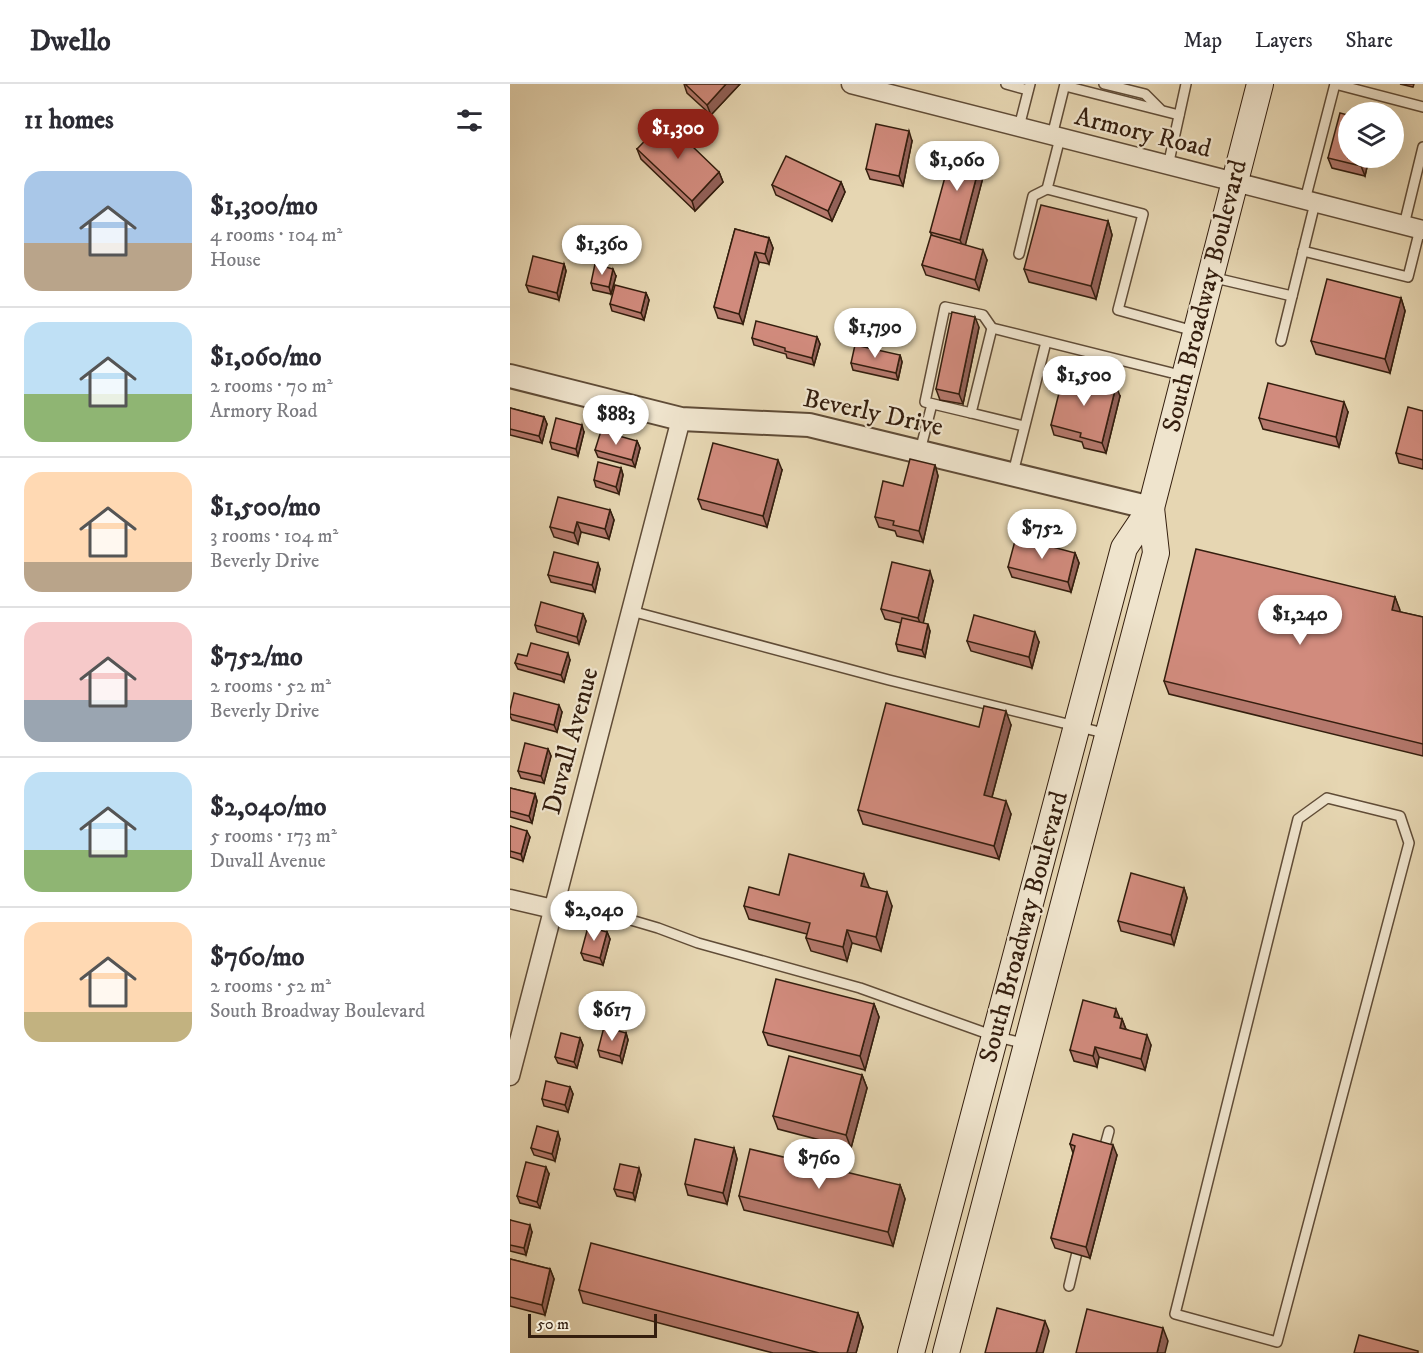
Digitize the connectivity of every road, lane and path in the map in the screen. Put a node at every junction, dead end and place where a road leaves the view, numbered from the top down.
1 (851, 84) edge
2 (1006, 84) edge
3 (1104, 84) edge
4 (1186, 84) edge
5 (1260, 84) edge
6 (1335, 84) edge
7 (1065, 85) edge
8 (1029, 87) edge
9 (1423, 107) edge
10 (1161, 110) junction
11 (1179, 115) junction
12 (1018, 127) junction
13 (1056, 137) junction
14 (1423, 147) edge
15 (1168, 166) junction
16 (1233, 183) junction
17 (1047, 189) junction
18 (1412, 192) junction
19 (1423, 195) edge
20 (1310, 202) junction
21 (1416, 228) edge
22 (1303, 251) junction
23 (1018, 254) dead end
24 (1209, 276) junction
25 (1292, 296) junction
26 (992, 328) junction
27 (1196, 331) junction
28 (1281, 341) dead end
29 (1046, 342) junction
30 (510, 376) edge
31 (1184, 376) junction
32 (932, 404) junction
33 (971, 412) junction
34 (681, 418) junction
35 (1024, 426) junction
36 (920, 452) junction
37 (1012, 474) junction
38 (1151, 508) junction
39 (631, 611) junction
40 (1078, 726) junction
41 (1108, 734) junction
42 (1408, 843) joint
43 (510, 899) edge
44 (554, 903) junction
45 (994, 1036) junction
46 (1027, 1045) junction
47 (510, 1076) edge
48 (1109, 1131) dead end
49 (1101, 1164) edge
50 (1083, 1230) edge
51 (1069, 1286) dead end
52 (911, 1353) edge
53 (946, 1353) edge

1 - 12 street, Armory Road
2 - 8 lane
3 - 10 lane
4 - 11 lane
5 - 16 main road, South Broadway Boulevard
6 - 9 lane
6 - 20 lane
7 - 10 lane
7 - 13 lane
8 - 12 lane
10 - 11 lane
11 - 15 lane
12 - 13 street, Armory Road
13 - 15 street, Armory Road
13 - 17 lane
14 - 18 lane
15 - 16 street, Armory Road
16 - 20 street, Armory Road
16 - 24 main road, South Broadway Boulevard
17 - 23 lane
17 - 27 lane
18 - 19 lane
18 - 21 lane
20 - 21 street, Armory Road
20 - 22 lane
21 - 22 lane
22 - 25 lane
24 - 25 lane
24 - 27 main road, South Broadway Boulevard
25 - 28 lane
26 - 29 lane
26 - 32 lane
26 - 33 lane
27 - 31 main road, South Broadway Boulevard
29 - 31 lane
29 - 35 lane
30 - 34 street, Beverly Drive
31 - 38 main road, South Broadway Boulevard
32 - 33 lane
32 - 36 lane
33 - 35 lane
34 - 36 street, Beverly Drive
34 - 39 street, Duvall Avenue
35 - 37 lane
36 - 37 street, Beverly Drive
37 - 38 street, Beverly Drive
38 - 40 main road, South Broadway Boulevard
38 - 41 main road, South Broadway Boulevard
39 - 40 lane
39 - 44 street, Duvall Avenue
40 - 41 lane
40 - 45 main road, South Broadway Boulevard
41 - 46 main road, South Broadway Boulevard
42 - 42 lane
43 - 44 street
44 - 45 lane
44 - 47 street, Duvall Avenue
45 - 46 lane
45 - 52 main road, South Broadway Boulevard
46 - 53 main road, South Broadway Boulevard
48 - 49 lane
50 - 51 lane

